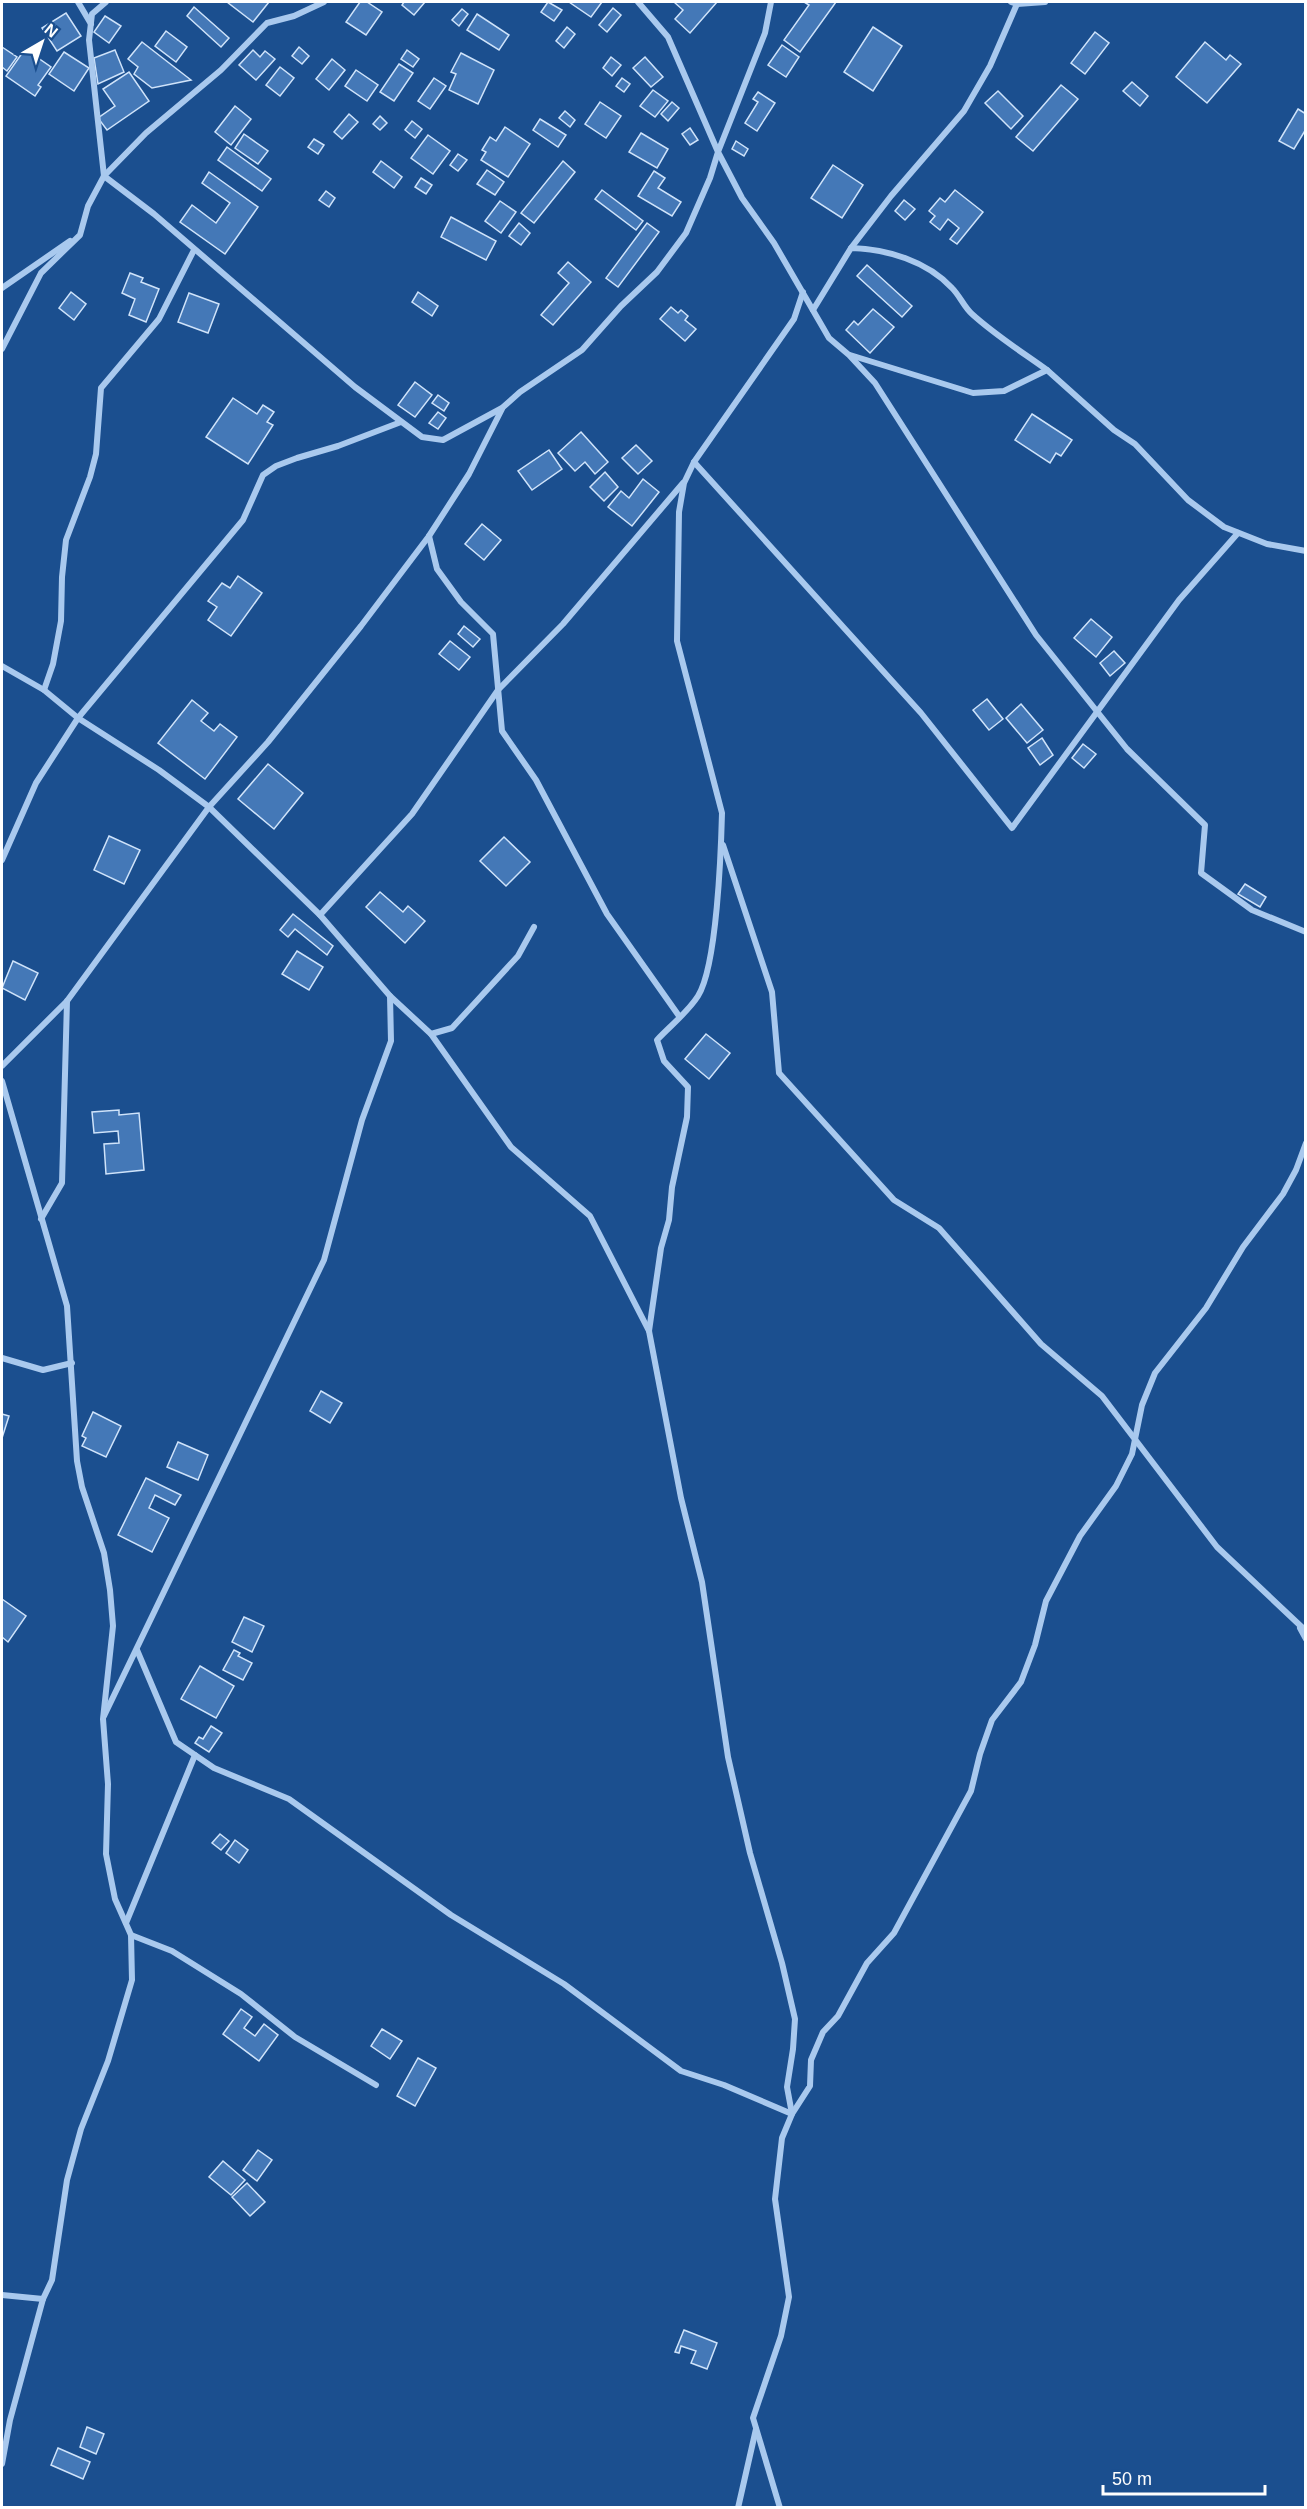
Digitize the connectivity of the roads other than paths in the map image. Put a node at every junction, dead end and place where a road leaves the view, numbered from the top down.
1 (78, 2) edge
2 (106, 2) edge
3 (324, 2) edge
4 (638, 2) edge
5 (771, 2) edge
6 (1045, 2) edge
7 (1014, 3) edge
8 (91, 24) junction
9 (718, 152) junction
10 (104, 176) junction
11 (80, 235) junction
12 (851, 248) junction
13 (194, 250) junction
14 (2, 288) edge
15 (803, 292) junction
16 (813, 310) junction
17 (2, 349) edge
18 (849, 355) junction
19 (1047, 370) junction
20 (502, 408) junction
21 (401, 422) junction
22 (694, 462) junction
23 (684, 483) junction
24 (1238, 533) junction
25 (429, 537) junction
26 (1305, 551) edge
27 (2, 666) edge
28 (44, 690) junction
29 (498, 690) junction
30 (1098, 713) junction
31 (78, 718) junction
32 (209, 807) junction
33 (722, 842) junction
34 (2, 860) edge
35 (320, 915) junction
36 (534, 927) dead end
37 (1305, 932) edge
38 (390, 996) junction
39 (67, 1000) junction
40 (679, 1016) junction
41 (431, 1034) junction
42 (2, 1066) edge
43 (2, 1081) edge
44 (1305, 1143) edge
45 (41, 1219) junction
46 (650, 1331) junction
47 (2, 1358) edge
48 (72, 1363) junction
49 (1135, 1440) junction
50 (1302, 1629) edge
51 (1305, 1639) edge
52 (137, 1650) junction
53 (103, 1719) junction
54 (195, 1755) junction
55 (126, 1923) junction
56 (131, 1935) junction
57 (376, 2085) dead end
58 (792, 2114) junction
59 (2, 2295) edge
60 (43, 2299) junction
61 (756, 2429) junction
62 (2, 2463) edge
63 (738, 2508) edge
64 (780, 2508) edge

1 - 8 street
2 - 8 street
3 - 10 street
4 - 9 street
5 - 9 street
6 - 7 street
7 - 12 street
8 - 10 street
9 - 15 street
9 - 20 street
10 - 11 street
10 - 13 street
11 - 14 street
11 - 17 street
12 - 16 street
12 - 19 street
13 - 21 street
13 - 28 street
15 - 16 street
15 - 22 street
16 - 18 street
18 - 19 street
18 - 30 street
19 - 24 street
20 - 21 street
20 - 25 street
21 - 31 street
22 - 23 street
22 - 30 street
23 - 29 street
23 - 33 street
24 - 26 street
24 - 30 street
25 - 29 street
25 - 32 street
27 - 28 street
28 - 31 street
29 - 35 street
29 - 40 street
30 - 37 street
31 - 32 street
31 - 34 street
32 - 35 street
32 - 39 street
33 - 40 street
33 - 49 street
35 - 38 street
36 - 41 street
38 - 41 street
38 - 52 street
39 - 42 street
39 - 45 street
40 - 46 street
41 - 46 street
43 - 45 street
44 - 49 street
45 - 48 street
46 - 58 street
47 - 48 street
48 - 53 street
49 - 50 street
49 - 58 street
50 - 51 street
52 - 53 street
52 - 54 street
53 - 55 street
54 - 55 street
54 - 58 street
55 - 56 street
56 - 57 street
56 - 60 street
58 - 61 street
59 - 60 street
60 - 62 street
61 - 63 street
61 - 64 street

